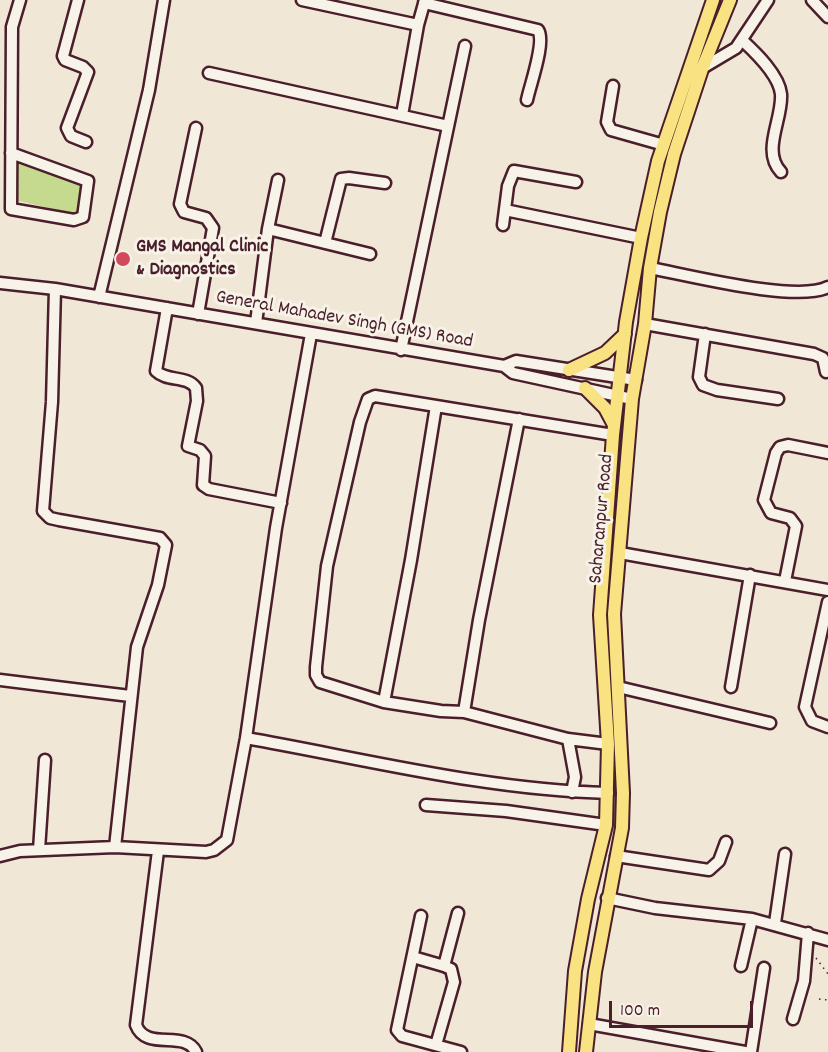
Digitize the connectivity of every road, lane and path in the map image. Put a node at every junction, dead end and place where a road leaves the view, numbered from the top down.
1 (20, 0) edge
2 (78, 0) edge
3 (164, 0) edge
4 (302, 0) edge
5 (713, 0) edge
6 (730, 0) edge
7 (768, 0) edge
8 (812, 0) edge
9 (425, 2) edge
10 (356, 5) edge
11 (828, 17) edge
12 (418, 25) junction
13 (0, 32) edge
14 (12, 35) junction
15 (743, 41) junction
16 (465, 46) dead end
17 (702, 69) junction
18 (209, 73) dead end
19 (687, 73) junction
20 (613, 86) dead end
21 (526, 100) dead end
22 (402, 115) junction
23 (448, 126) junction
24 (196, 128) dead end
25 (86, 142) dead end
26 (664, 145) junction
27 (11, 153) junction
28 (781, 171) dead end
29 (278, 180) dead end
30 (576, 182) dead end
31 (385, 183) dead end
32 (6, 208) edge
33 (505, 210) junction
34 (503, 225) dead end
35 (268, 229) junction
36 (640, 238) junction
37 (325, 243) junction
38 (370, 254) dead end
39 (650, 268) junction
40 (0, 283) edge
41 (828, 287) edge
42 (55, 289) junction
43 (99, 297) junction
44 (167, 308) junction
45 (198, 314) junction
46 (256, 323) junction
47 (645, 324) junction
48 (311, 334) junction
49 (625, 334) junction
50 (705, 334) junction
51 (402, 350) junction
52 (504, 366) junction
53 (569, 369) junction
54 (826, 372) dead end
55 (620, 377) junction
56 (636, 380) junction
57 (585, 388) junction
58 (618, 395) junction
59 (632, 399) junction
60 (778, 399) dead end
61 (435, 406) junction
62 (519, 419) junction
63 (613, 430) junction
64 (828, 453) edge
65 (281, 503) junction
66 (620, 553) junction
67 (750, 575) junction
68 (785, 581) junction
69 (828, 590) edge
70 (828, 602) edge
71 (614, 614) junction
72 (600, 615) junction
73 (0, 680) edge
74 (618, 687) junction
75 (731, 687) dead end
76 (130, 696) junction
77 (384, 702) junction
78 (464, 711) junction
79 (770, 723) dead end
80 (828, 727) edge
81 (246, 738) junction
82 (568, 739) junction
83 (608, 744) junction
84 (45, 760) dead end
85 (572, 792) junction
86 (608, 793) junction
87 (426, 805) dead end
88 (606, 825) junction
89 (726, 842) dead end
90 (115, 847) junction
91 (39, 850) junction
92 (158, 850) junction
93 (785, 854) dead end
94 (0, 856) edge
95 (616, 856) junction
96 (607, 898) junction
97 (458, 913) dead end
98 (421, 916) dead end
99 (752, 919) junction
100 (775, 923) junction
101 (808, 933) junction
102 (828, 939) edge
103 (808, 948) junction
104 (413, 957) junction
105 (444, 966) junction
106 (741, 966) dead end
107 (764, 968) dead end
108 (828, 974) edge
109 (819, 999) dead end
110 (828, 1000) edge
111 (793, 1019) dead end
112 (589, 1024) junction
113 (436, 1045) junction
114 (196, 1052) edge
115 (461, 1052) edge
116 (569, 1052) edge
117 (586, 1052) edge
118 (745, 1052) edge
119 (751, 1052) edge

1 - 14 street
2 - 25 street
3 - 43 street
4 - 10 street
5 - 19 main road, Saharanpur Road
6 - 17 main road, Saharanpur Road
7 - 15 street
8 - 11 street
9 - 12 street
9 - 21 street
10 - 12 street
12 - 22 street
13 - 14 street
14 - 27 street
15 - 17 street
15 - 28 street
16 - 23 street
17 - 19 street
17 - 39 main road, Saharanpur Road
18 - 22 street
19 - 26 main road, Saharanpur Road
20 - 26 street
22 - 23 street
23 - 51 street
24 - 45 street
26 - 36 main road, Saharanpur Road
27 - 32 street
27 - 32 street
29 - 35 street
30 - 33 street
31 - 37 street
33 - 34 street
33 - 36 street
35 - 37 street
35 - 46 street
36 - 49 main road, Saharanpur Road
37 - 38 street
39 - 41 street
39 - 47 main road, Saharanpur Road
40 - 42 street, General Mahadev Singh (GMS) Road
42 - 43 street, General Mahadev Singh (GMS) Road
42 - 76 street
43 - 44 street, General Mahadev Singh (GMS) Road
44 - 45 street, General Mahadev Singh (GMS) Road
44 - 65 street
45 - 46 street, General Mahadev Singh (GMS) Road
46 - 48 street, General Mahadev Singh (GMS) Road
47 - 50 street
47 - 56 main road, Saharanpur Road
48 - 51 street, General Mahadev Singh (GMS) Road
48 - 65 street
49 - 53 main road
49 - 55 main road, Saharanpur Road
50 - 54 street
50 - 60 street
51 - 52 street, General Mahadev Singh (GMS) Road
52 - 53 street, General Mahadev Singh (GMS) Road
52 - 57 street, General Mahadev Singh (GMS) Road
53 - 55 street, General Mahadev Singh (GMS) Road
55 - 56 street, General Mahadev Singh (GMS) Road
55 - 58 main road, Saharanpur Road
56 - 59 main road, Saharanpur Road
57 - 58 street, General Mahadev Singh (GMS) Road
57 - 63 main road
58 - 59 street, General Mahadev Singh (GMS) Road
58 - 63 main road, Saharanpur Road
59 - 66 main road, Saharanpur Road
61 - 62 street
61 - 77 street
61 - 77 street
62 - 63 street
62 - 78 street
63 - 72 main road, Saharanpur Road
64 - 68 street
65 - 81 street
66 - 67 street
66 - 71 main road, Saharanpur Road
67 - 68 street
67 - 75 street
68 - 69 street
70 - 80 street
71 - 72 main road
71 - 74 main road, Saharanpur Road
72 - 83 main road, Saharanpur Road
73 - 76 street
74 - 79 street
74 - 95 main road, Saharanpur Road
76 - 90 street
77 - 78 street
78 - 82 street
81 - 85 street
81 - 92 street
82 - 83 street
82 - 85 street
83 - 86 main road, Saharanpur Road
84 - 91 street
85 - 86 street
86 - 88 main road, Saharanpur Road
87 - 88 street
88 - 116 main road, Saharanpur Road
89 - 95 street
90 - 91 street
90 - 92 street
91 - 94 street
92 - 114 street
93 - 100 street
95 - 96 main road, Saharanpur Road
96 - 99 street
96 - 112 main road, Saharanpur Road
97 - 105 street
98 - 104 street
99 - 100 street
99 - 106 street
100 - 101 street
101 - 102 street
101 - 103 street
103 - 108 path
103 - 111 street
104 - 105 street
104 - 113 street
105 - 113 street
107 - 119 street
109 - 110 path
112 - 117 main road, Saharanpur Road
112 - 118 street
113 - 115 street

